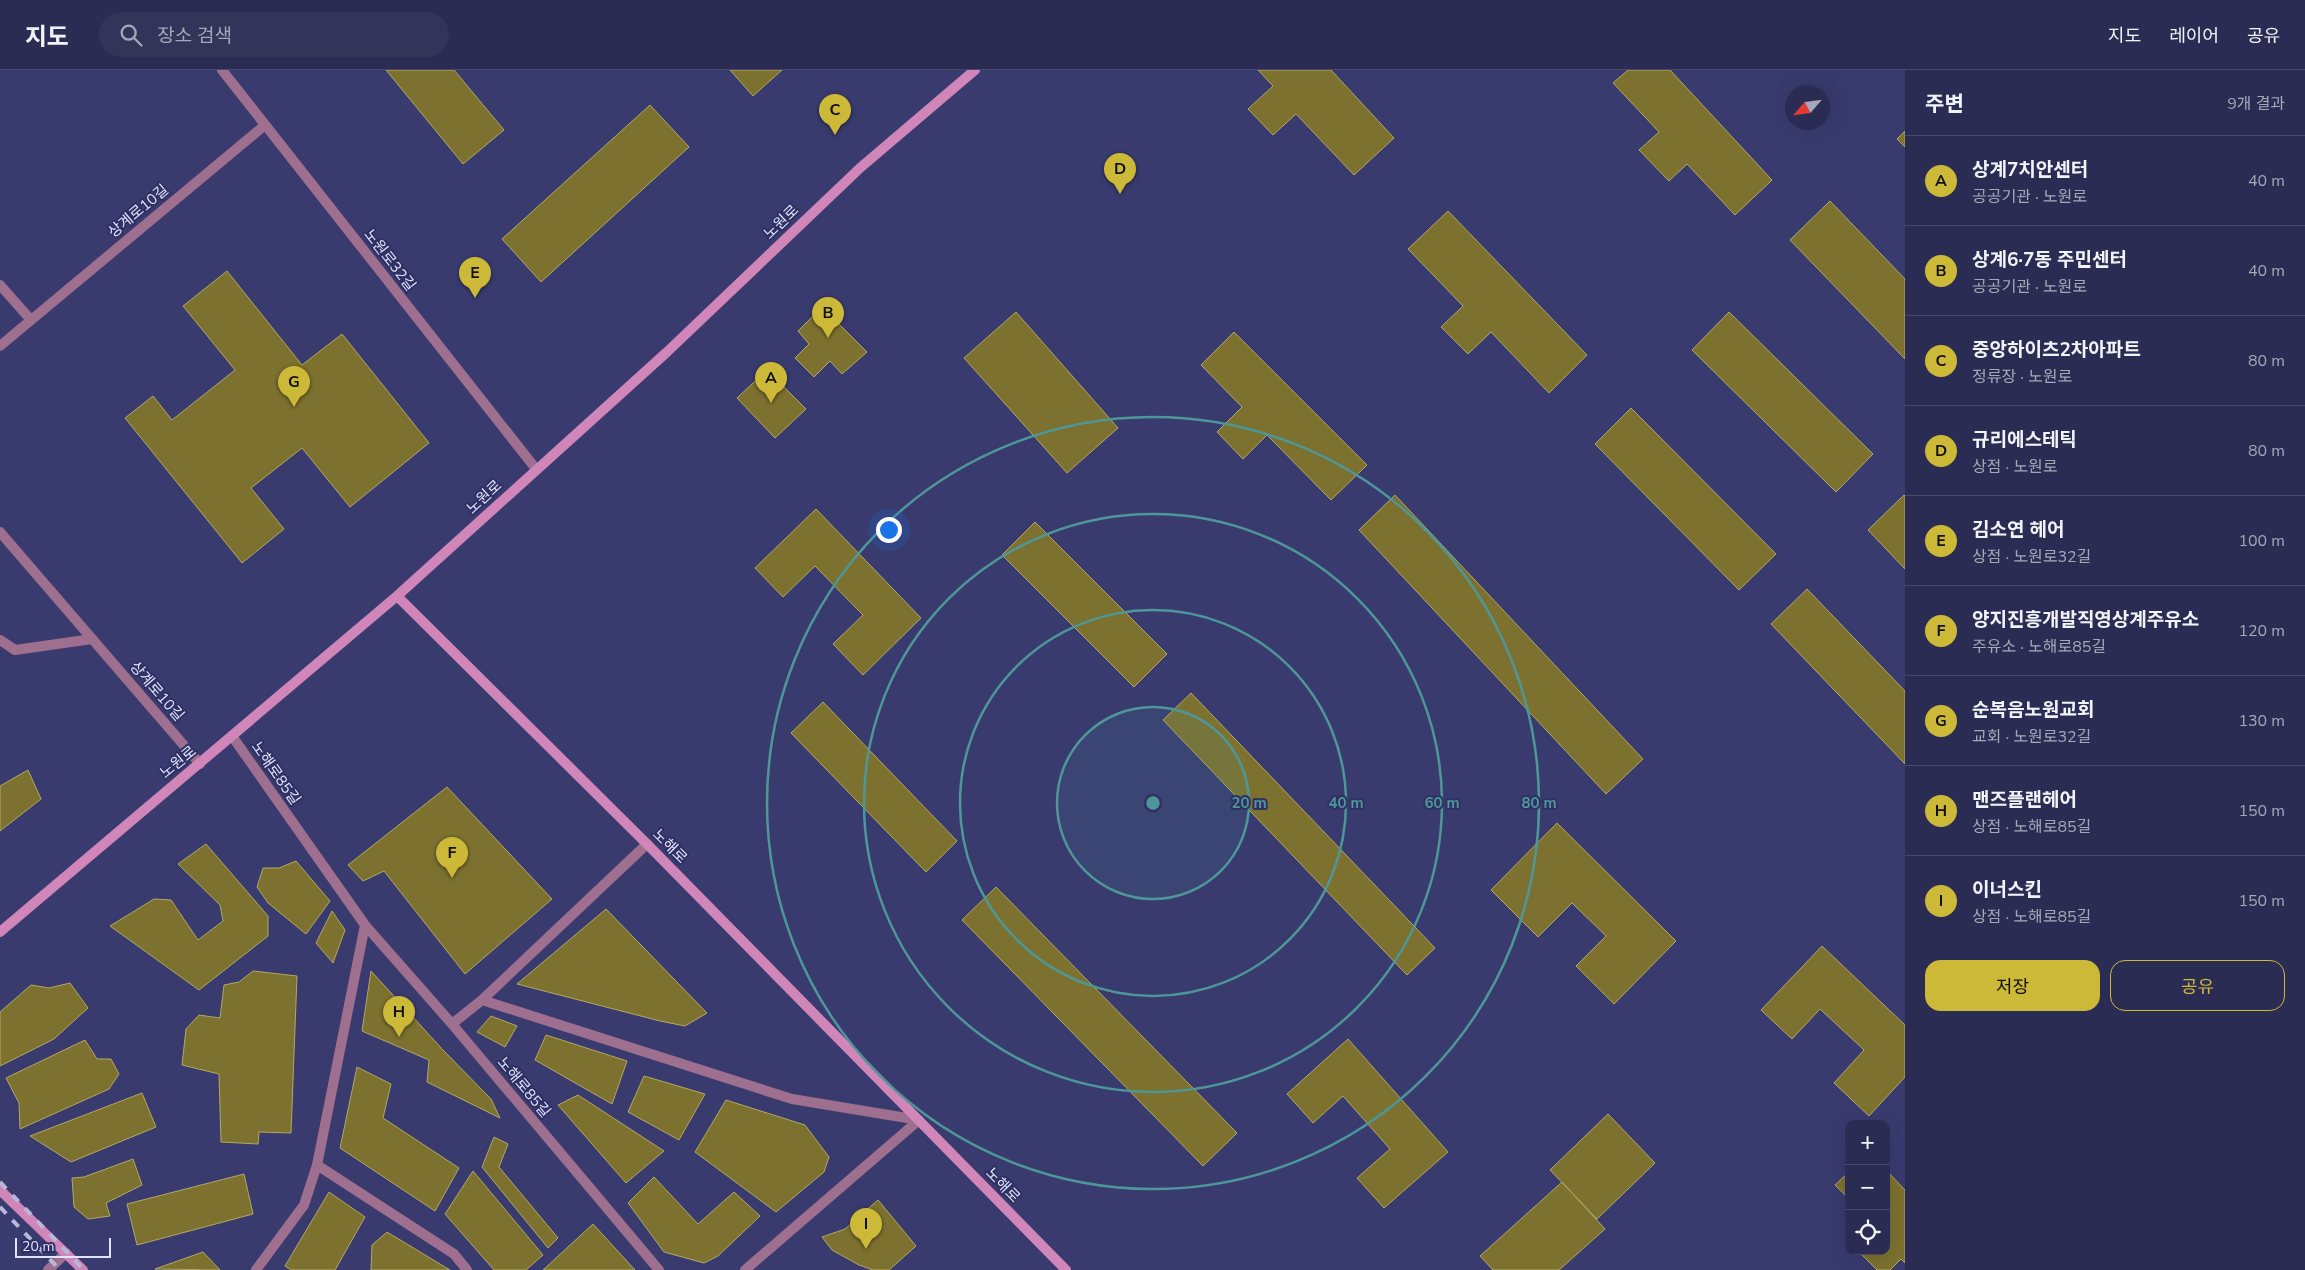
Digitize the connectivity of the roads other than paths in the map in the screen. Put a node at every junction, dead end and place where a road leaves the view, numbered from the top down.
1 (222, 70) edge
2 (975, 70) edge
3 (265, 125) junction
4 (0, 285) edge
5 (31, 320) junction
6 (0, 346) edge
7 (536, 469) junction
8 (0, 532) edge
9 (397, 596) junction
10 (92, 639) junction
11 (0, 640) edge
12 (232, 736) junction
13 (200, 764) junction
14 (647, 844) junction
15 (365, 925) junction
16 (0, 932) edge
17 (482, 1000) junction
18 (452, 1024) junction
19 (919, 1120) junction
20 (316, 1165) junction
21 (0, 1190) edge
22 (66, 1254) junction
23 (48, 1270) edge
24 (83, 1270) edge
25 (256, 1270) edge
26 (468, 1270) edge
27 (659, 1270) edge
28 (745, 1270) edge
29 (1066, 1270) edge

1 - 3 street, 노원로32길
2 - 7 main road, 노원로
3 - 5 street, 상계로10길
3 - 7 street, 노원로32길
4 - 5 street
5 - 6 street, 상계로10길
7 - 9 main road, 노원로
8 - 10 street, 상계로10길
9 - 12 main road, 노원로
9 - 14 main road, 노해로
10 - 11 street
10 - 13 street, 상계로10길
12 - 13 main road, 노원로
12 - 15 street, 노해로85길
13 - 16 main road, 노원로
14 - 17 street
14 - 19 main road, 노해로
15 - 18 street, 노해로85길
15 - 20 street
17 - 18 street
17 - 19 street
18 - 27 street, 노해로85길
19 - 28 street
19 - 29 main road, 노해로
20 - 25 street
20 - 26 street
21 - 22 main road
22 - 23 street
22 - 24 main road

